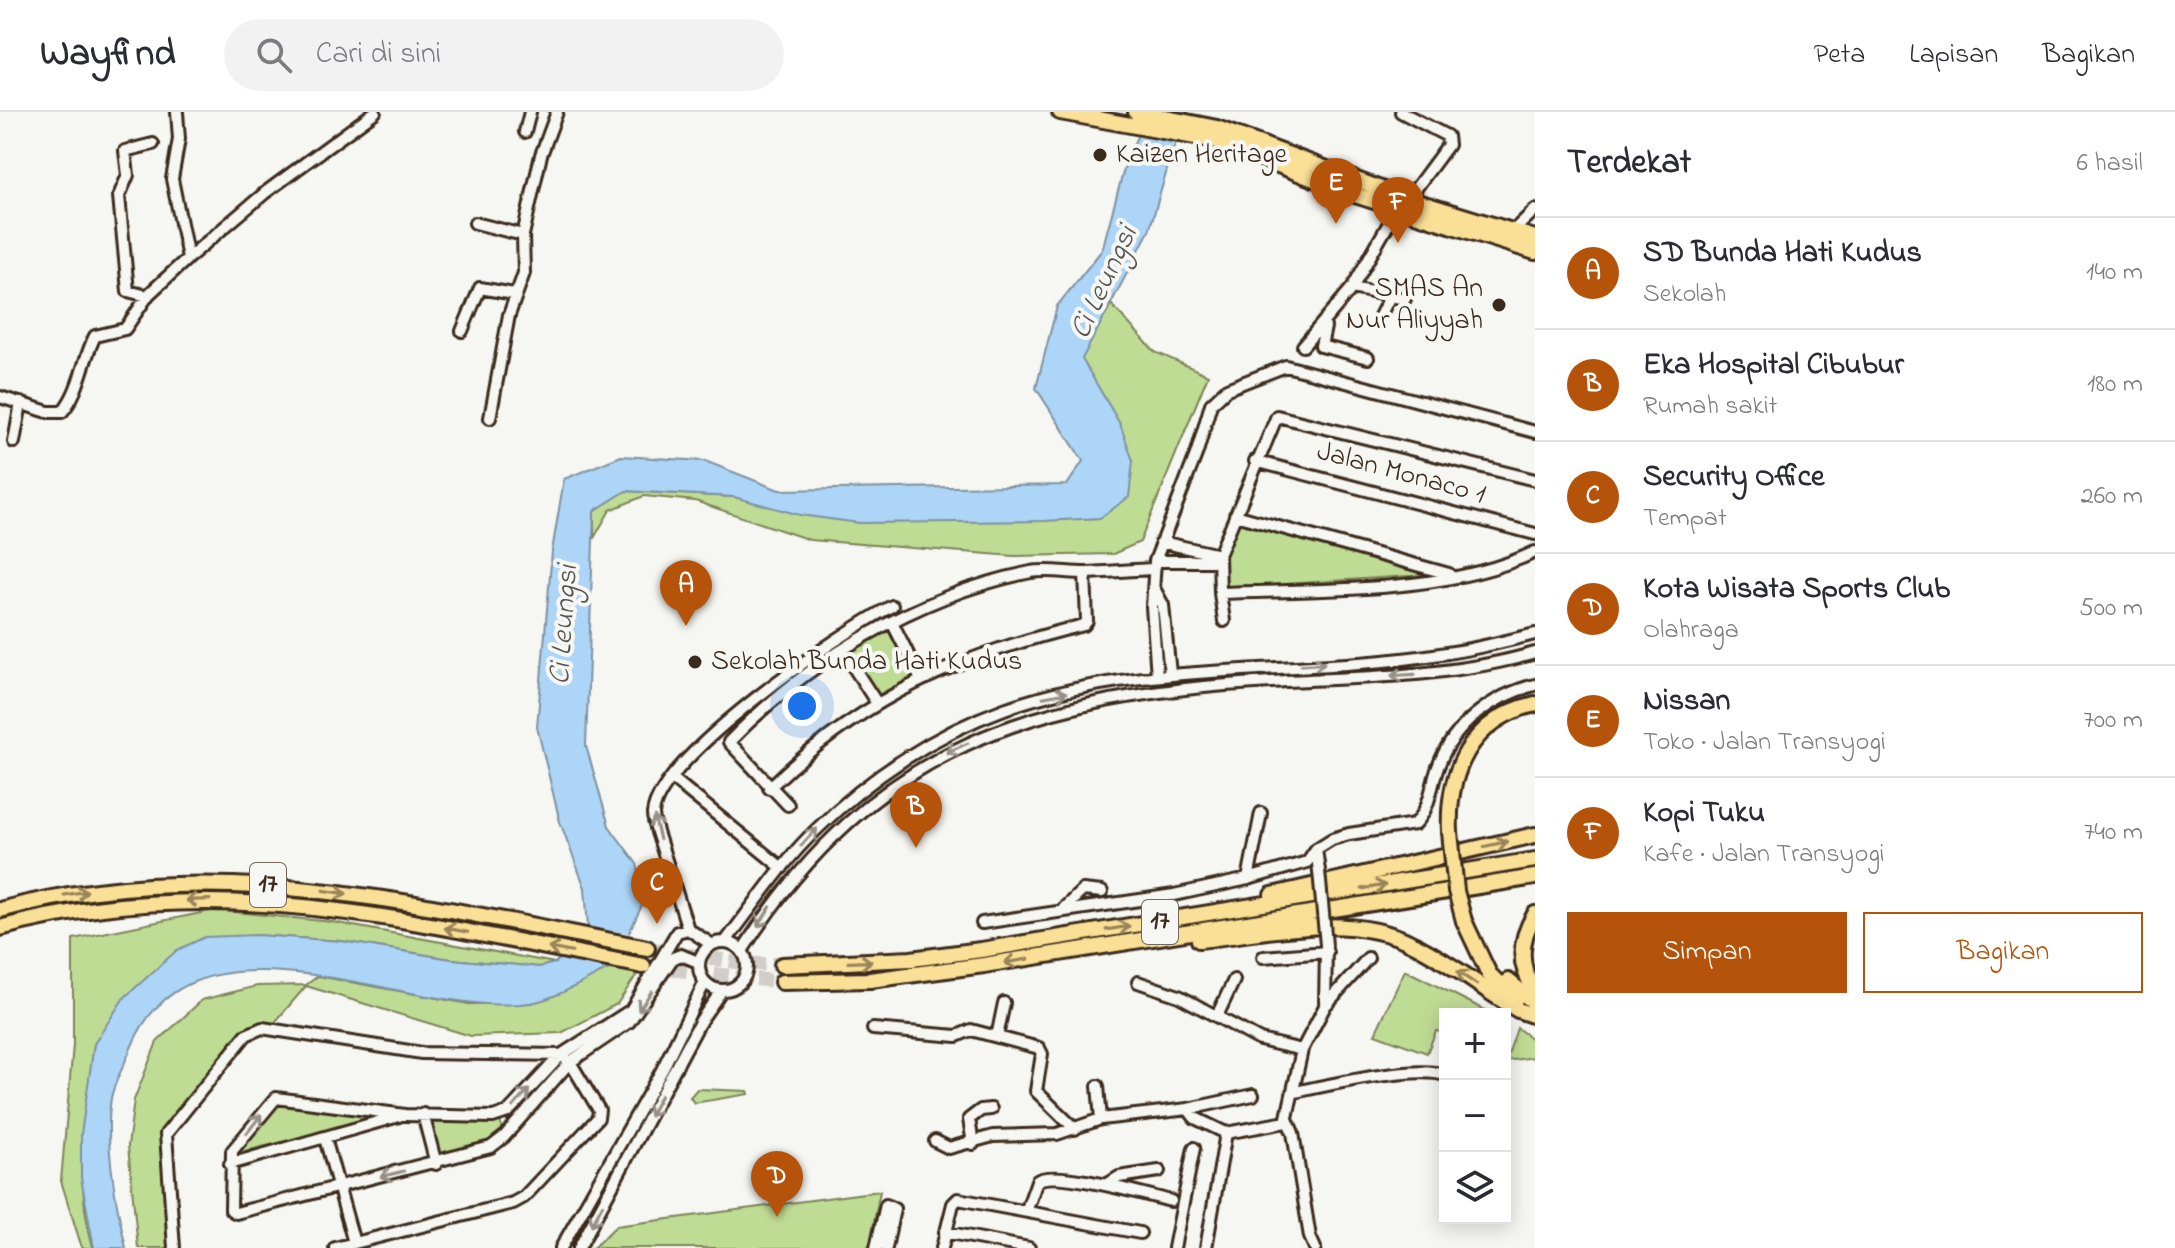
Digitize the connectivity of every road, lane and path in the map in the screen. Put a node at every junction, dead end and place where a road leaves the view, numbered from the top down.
1 (177, 112) edge
2 (375, 112) edge
3 (530, 112) edge
4 (557, 112) edge
5 (1060, 112) edge
6 (1401, 112) edge
7 (1137, 116) edge
8 (525, 132) dead end
9 (153, 144) dead end
10 (1402, 204) junction
11 (1535, 210) edge
12 (475, 223) dead end
13 (1513, 231) junction
14 (523, 235) junction
15 (1535, 238) edge
16 (1535, 252) edge
17 (188, 258) junction
18 (1355, 289) junction
19 (514, 294) junction
20 (147, 296) junction
21 (1390, 296) junction
22 (1405, 299) dead end
23 (1380, 316) dead end
24 (462, 331) dead end
25 (1303, 346) dead end
26 (1368, 358) dead end
27 (0, 397) edge
28 (21, 403) junction
29 (490, 418) dead end
30 (1535, 432) edge
31 (14, 442) dead end
32 (1255, 461) junction
33 (1535, 480) edge
34 (1235, 515) junction
35 (1535, 534) edge
36 (1161, 542) junction
37 (1535, 552) edge
38 (1218, 558) junction
39 (1154, 565) junction
40 (1085, 573) junction
41 (1455, 575) junction
42 (1220, 593) junction
43 (892, 606) dead end
44 (1224, 621) dead end
45 (892, 622) junction
46 (1160, 632) junction
47 (1535, 634) edge
48 (843, 651) junction
49 (1535, 653) edge
50 (1444, 654) junction
51 (1445, 672) junction
52 (1170, 674) junction
53 (1157, 676) junction
54 (920, 678) junction
55 (1535, 685) edge
56 (1029, 701) junction
57 (876, 702) junction
58 (1535, 704) edge
59 (1005, 709) junction
60 (1535, 713) edge
61 (1037, 719) junction
62 (1014, 727) junction
63 (672, 778) junction
64 (769, 788) junction
65 (788, 805) dead end
66 (1261, 813) dead end
67 (1453, 830) junction
68 (1535, 835) edge
69 (1316, 849) junction
70 (1535, 860) edge
71 (782, 868) junction
72 (1535, 877) edge
73 (1248, 879) junction
74 (1102, 892) dead end
75 (1064, 906) junction
76 (0, 910) edge
77 (1535, 914) edge
78 (1175, 919) junction
79 (1468, 920) junction
80 (982, 923) dead end
81 (0, 928) edge
82 (688, 929) junction
83 (726, 941) junction
84 (711, 944) junction
85 (647, 948) tunnel mouth
86 (1326, 949) junction
87 (742, 951) junction
88 (1052, 955) junction
89 (1263, 957) dead end
90 (1368, 958) dead end
91 (698, 962) junction
92 (782, 965) tunnel mouth
93 (643, 966) tunnel mouth
94 (1234, 980) dead end
95 (705, 982) junction
96 (782, 982) tunnel mouth
97 (1138, 982) dead end
98 (722, 990) junction
99 (1535, 990) edge
100 (1004, 1003) dead end
101 (1535, 1003) edge
102 (1325, 1006) junction
103 (1535, 1015) edge
104 (1217, 1016) junction
105 (873, 1029) dead end
106 (997, 1037) junction
107 (1302, 1050) junction
108 (565, 1059) junction
109 (1439, 1075) edge
110 (1098, 1086) dead end
111 (1295, 1092) junction
112 (1253, 1095) dead end
113 (991, 1109) dead end
114 (1188, 1109) junction
115 (423, 1114) junction
116 (405, 1115) junction
117 (493, 1117) junction
118 (1101, 1119) junction
119 (1287, 1119) junction
120 (1075, 1129) junction
121 (1226, 1133) junction
122 (504, 1137) junction
123 (325, 1138) junction
124 (935, 1141) dead end
125 (973, 1144) junction
126 (1194, 1148) dead end
127 (230, 1164) junction
128 (436, 1164) junction
129 (1159, 1171) dead end
130 (1106, 1185) junction
131 (339, 1188) junction
132 (1184, 1198) junction
133 (1171, 1201) junction
134 (1027, 1209) junction
135 (1181, 1215) junction
136 (945, 1232) junction
137 (1140, 1233) dead end
138 (354, 1243) junction
139 (582, 1244) edge
140 (174, 1248) edge
141 (335, 1248) edge
142 (561, 1248) edge
143 (876, 1248) edge
144 (886, 1248) edge
145 (942, 1248) edge
146 (1029, 1248) edge
147 (1174, 1248) edge
148 (1206, 1248) edge
149 (1315, 1248) edge

1 - 17 street
2 - 17 street
3 - 8 street
4 - 14 street
5 - 7 highway
6 - 10 street
7 - 10 highway
9 - 20 street
10 - 13 highway
10 - 16 highway
10 - 18 street
11 - 13 street
12 - 14 street
13 - 15 highway
14 - 19 street
17 - 20 street
18 - 21 street
18 - 25 street
18 - 26 street
19 - 24 street
19 - 29 street
20 - 28 street
21 - 22 street
21 - 23 street
27 - 28 street
28 - 31 street
30 - 36 street
32 - 33 street
32 - 34 street
32 - 35 street, Jalan Monaco 1
34 - 38 street
34 - 41 street
36 - 38 street
36 - 39 street
37 - 41 street
38 - 39 street
38 - 42 street
39 - 40 street
39 - 46 street
40 - 45 street
40 - 54 street
41 - 42 street
42 - 44 street
43 - 63 street
45 - 48 street
45 - 54 street
46 - 52 street
46 - 53 street
47 - 50 street
48 - 57 street
48 - 64 street
49 - 51 street
50 - 51 street
52 -> 50 street
51 -> 61 street
52 - 53 street
56 -> 53 street
54 - 57 street
55 - 69 street
56 - 59 street
56 - 61 street
57 - 64 street
58 - 67 highway
59 - 62 street
71 -> 59 street
60 - 67 highway
61 - 62 street
62 -> 87 street
63 - 71 street
82 -> 63 street
64 - 65 street
66 - 73 street
67 - 79 highway
78 -> 68 highway
69 - 73 street
69 - 86 street, bridge
78 -> 70 highway, 17
71 - 83 street
72 - 88 highway, 17
73 - 75 street
74 - 75 street
75 - 80 street
76 -> 85 highway, 17
77 - 99 highway
92 -> 78 highway, 17
79 - 101 highway
79 - 103 highway
93 -> 81 highway, 17
82 - 84 street
82 - 108 street
83 - 84 street
83 - 87 street
84 - 91 street
86 - 89 street
86 - 102 street
87 - 98 street
88 -> 96 highway, 17
103 -> 88 highway
90 - 102 street
91 - 95 street
91 -> 108 street
94 - 104 street
95 - 98 street
95 - 142 street
97 - 104 street
98 -> 139 street
100 - 106 street
102 - 107 street
104 - 107 street
105 - 106 street
106 - 120 street
107 - 111 street
117 -> 108 street
108 - 122 street
108 - 138 street
108 - 140 street
109 - 111 street
110 - 118 street
111 - 119 street
112 - 114 street
113 - 125 street
114 - 118 street
114 - 121 street
115 - 116 street
115 - 117 street
115 - 128 street
116 - 123 street
127 -> 116 street
117 - 122 street
118 - 120 street
119 - 121 street
119 - 149 street
120 - 125 street
121 - 148 street
122 - 128 street
123 - 127 street
123 - 131 street
124 - 125 street
126 - 132 street
127 - 131 street
128 -> 131 street
129 - 130 street
130 - 133 street
130 - 134 street
131 - 138 street
132 - 133 street
132 - 135 street
133 - 135 street
134 - 136 street
134 - 137 street
135 - 147 street
136 - 145 street
136 - 146 street
138 - 141 street
143 - 144 street

